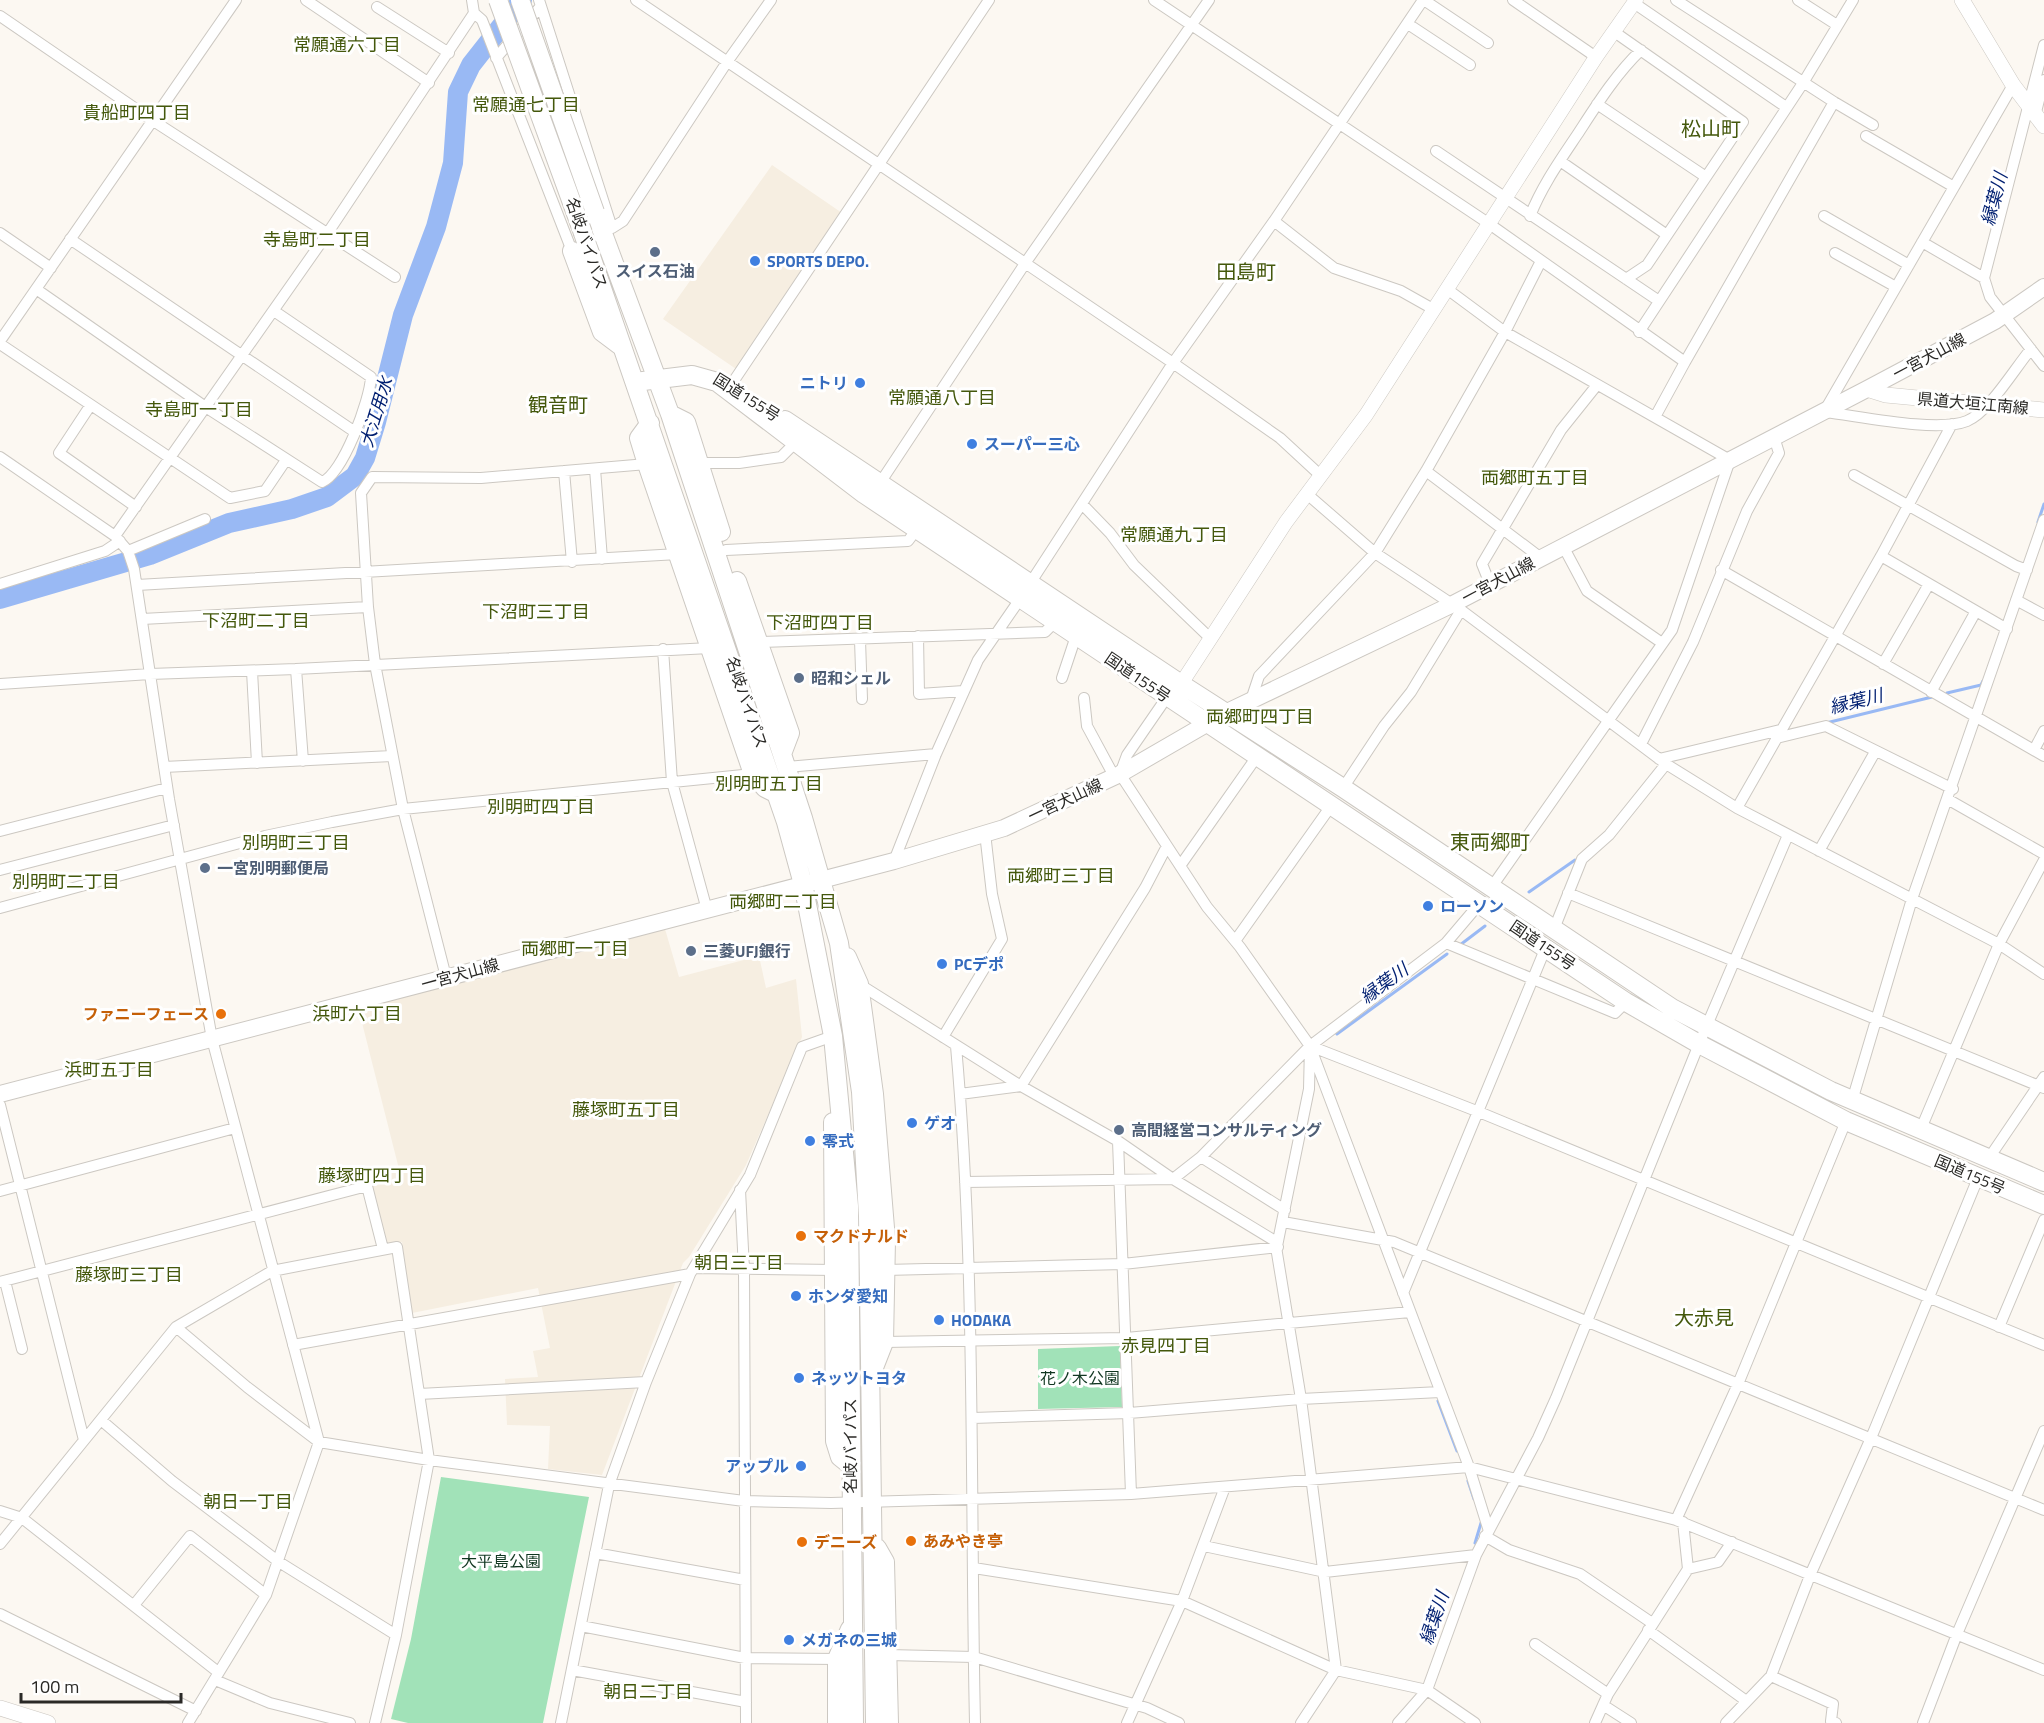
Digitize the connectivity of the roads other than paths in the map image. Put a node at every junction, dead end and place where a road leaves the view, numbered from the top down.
1 (236, 0) edge
2 (306, 0) edge
3 (472, 0) edge
4 (498, 0) edge
5 (520, 0) edge
6 (636, 0) edge
7 (771, 0) edge
8 (990, 0) edge
9 (1154, 0) edge
10 (1209, 0) edge
11 (1424, 0) edge
12 (1513, 0) edge
13 (1676, 0) edge
14 (1798, 0) edge
15 (1853, 0) edge
16 (1962, 0) edge
17 (1635, 1) edge
18 (540, 3) edge
19 (377, 7) dead end
20 (474, 14) junction
21 (0, 16) edge
22 (1408, 24) junction
23 (1192, 25) junction
24 (1837, 25) junction
25 (1613, 31) junction
26 (1488, 43) dead end
27 (2044, 45) edge
28 (1641, 50) junction
29 (449, 53) junction
30 (494, 54) junction
31 (1596, 57) junction
32 (727, 62) junction
33 (1470, 65) dead end
34 (2044, 80) edge
35 (429, 83) junction
36 (1803, 83) junction
37 (2013, 85) junction
38 (1834, 102) junction
39 (1597, 104) junction
40 (1786, 107) junction
41 (2036, 116) edge
42 (152, 120) junction
43 (1340, 125) junction
44 (1873, 126) dead end
45 (1866, 136) dead end
46 (1436, 151) dead end
47 (1560, 161) junction
48 (878, 165) junction
49 (1706, 177) junction
50 (1954, 187) junction
51 (1504, 198) junction
52 (1530, 216) junction
53 (1824, 216) dead end
54 (1274, 221) junction
55 (1488, 223) junction
56 (612, 228) junction
57 (0, 233) edge
58 (327, 234) junction
59 (1667, 235) junction
60 (70, 239) junction
61 (1922, 242) junction
62 (609, 248) junction
63 (573, 251) joint
64 (1835, 254) dead end
65 (1541, 261) junction
66 (1026, 262) junction
67 (1909, 265) junction
68 (51, 267) junction
69 (395, 277) dead end
70 (1984, 278) junction
71 (1626, 279) junction
72 (1896, 287) junction
73 (2044, 287) edge
74 (1447, 288) junction
75 (36, 289) junction
76 (1659, 301) junction
77 (1433, 309) junction
78 (274, 311) junction
79 (2003, 315) junction
80 (1505, 332) junction
81 (1639, 332) junction
82 (0, 343) edge
83 (622, 346) junction
84 (2031, 349) junction
85 (242, 357) junction
86 (1685, 362) junction
87 (1173, 363) junction
88 (2044, 366) edge
89 (656, 375) junction
90 (635, 382) junction
91 (732, 385) junction
92 (1597, 385) junction
93 (1867, 389) junction
94 (1986, 405) junction
95 (90, 406) junction
96 (207, 408) junction
97 (2044, 410) edge
98 (1823, 411) junction
99 (670, 414) junction
100 (1655, 417) junction
101 (650, 423) junction
102 (1952, 424) junction
103 (355, 432) junction
104 (1774, 437) junction
105 (796, 442) junction
106 (0, 458) edge
107 (169, 459) junction
108 (286, 460) junction
109 (1730, 460) junction
110 (647, 464) junction
111 (701, 464) junction
112 (595, 469) junction
113 (564, 471) junction
114 (1426, 471) junction
115 (1854, 475) dead end
116 (1320, 476) junction
117 (880, 483) junction
118 (1307, 494) junction
119 (1082, 504) junction
120 (1909, 506) junction
121 (136, 507) junction
122 (205, 519) dead end
123 (2044, 520) edge
124 (916, 529) junction
125 (1501, 530) junction
126 (118, 538) junction
127 (1563, 546) junction
128 (726, 550) junction
129 (128, 553) junction
130 (1376, 553) junction
131 (678, 554) junction
132 (1881, 556) junction
133 (1541, 558) junction
134 (602, 559) junction
135 (572, 562) junction
136 (1721, 570) junction
137 (2027, 570) junction
138 (367, 572) junction
139 (1031, 582) junction
140 (0, 584) edge
141 (1490, 584) junction
142 (1929, 584) junction
143 (137, 585) junction
144 (1020, 599) junction
145 (2016, 600) junction
146 (368, 607) junction
147 (1456, 608) junction
148 (1976, 611) junction
149 (2044, 615) edge
150 (142, 619) junction
151 (1054, 622) junction
152 (2007, 628) junction
153 (994, 634) junction
154 (918, 636) junction
155 (1076, 636) junction
156 (1834, 636) junction
157 (1210, 638) junction
158 (860, 640) junction
159 (760, 642) junction
160 (1662, 643) junction
161 (710, 648) junction
162 (663, 649) junction
163 (375, 664) junction
164 (1883, 664) junction
165 (296, 669) junction
166 (252, 671) junction
167 (150, 674) junction
168 (1062, 678) dead end
169 (0, 684) edge
170 (1181, 684) junction
171 (964, 691) junction
172 (1931, 692) junction
173 (1167, 697) junction
174 (1084, 698) dead end
175 (861, 699) dead end
176 (1251, 700) junction
177 (1227, 712) junction
178 (1976, 717) junction
179 (1610, 721) junction
180 (1206, 724) junction
181 (2044, 731) edge
182 (1778, 734) junction
183 (1641, 744) junction
184 (2034, 750) junction
185 (1875, 752) junction
186 (936, 754) junction
187 (1258, 755) junction
188 (392, 756) junction
189 (2044, 756) edge
190 (784, 760) junction
191 (303, 761) junction
192 (1663, 761) junction
193 (257, 763) junction
194 (164, 767) junction
195 (753, 774) junction
196 (1117, 775) junction
197 (672, 782) junction
198 (168, 788) junction
199 (1343, 788) junction
200 (777, 794) junction
201 (1951, 794) junction
202 (1331, 806) junction
203 (1737, 808) junction
204 (403, 809) junction
205 (0, 818) edge
206 (174, 825) junction
207 (1, 831) edge
208 (985, 834) junction
209 (1788, 835) junction
210 (1167, 846) junction
211 (1819, 851) junction
212 (2044, 854) edge
213 (180, 859) junction
214 (2044, 860) edge
215 (894, 861) junction
216 (1180, 866) junction
217 (0, 870) edge
218 (822, 880) junction
219 (803, 884) junction
220 (1568, 893) junction
221 (1486, 896) junction
222 (1912, 899) junction
223 (0, 908) edge
224 (707, 910) junction
225 (1554, 929) junction
226 (1235, 941) junction
227 (838, 943) junction
228 (1446, 944) junction
229 (1999, 944) junction
230 (1546, 947) junction
231 (1734, 961) junction
232 (2044, 975) edge
233 (446, 977) junction
234 (1534, 979) junction
235 (859, 984) junction
236 (1626, 1002) junction
237 (1878, 1021) junction
238 (1707, 1027) junction
239 (833, 1036) junction
240 (943, 1037) junction
241 (213, 1039) junction
242 (1699, 1044) junction
243 (956, 1046) junction
244 (1310, 1046) junction
245 (1954, 1052) junction
246 (2042, 1084) edge
247 (1021, 1086) junction
248 (0, 1094) edge
249 (839, 1094) junction
250 (960, 1094) junction
251 (1852, 1101) junction
252 (0, 1105) edge
253 (1479, 1112) junction
254 (1846, 1121) junction
255 (235, 1128) junction
256 (1920, 1131) junction
257 (1118, 1141) junction
258 (1201, 1156) junction
259 (1989, 1158) junction
260 (1978, 1178) junction
261 (1173, 1179) junction
262 (1120, 1181) junction
263 (965, 1182) junction
264 (1646, 1182) junction
265 (2044, 1182) edge
266 (19, 1186) junction
267 (740, 1190) junction
268 (0, 1191) edge
269 (2044, 1205) edge
270 (1285, 1210) junction
271 (259, 1214) junction
272 (868, 1216) junction
273 (2044, 1220) edge
274 (1283, 1222) junction
275 (886, 1240) junction
276 (1383, 1240) junction
277 (1796, 1243) junction
278 (1278, 1246) junction
279 (383, 1249) junction
280 (1420, 1252) junction
281 (1123, 1263) junction
282 (968, 1266) junction
283 (744, 1269) junction
284 (272, 1270) junction
285 (835, 1270) junction
286 (885, 1270) junction
287 (692, 1271) junction
288 (41, 1272) junction
289 (3, 1281) edge
290 (1403, 1293) junction
291 (835, 1297) junction
292 (1929, 1298) junction
293 (1410, 1312) junction
294 (1588, 1322) junction
295 (1290, 1324) junction
296 (410, 1325) junction
297 (851, 1325) junction
298 (1999, 1327) junction
299 (176, 1328) junction
300 (1126, 1338) junction
301 (971, 1340) junction
302 (884, 1342) junction
303 (293, 1345) junction
304 (2044, 1345) edge
305 (22, 1349) dead end
306 (646, 1382) junction
307 (869, 1382) junction
308 (1738, 1384) junction
309 (1440, 1392) junction
310 (420, 1394) junction
311 (1301, 1399) junction
312 (1130, 1413) junction
313 (973, 1418) junction
314 (101, 1420) junction
315 (2044, 1431) edge
316 (1871, 1438) junction
317 (84, 1440) junction
318 (319, 1442) junction
319 (429, 1460) junction
320 (850, 1466) junction
321 (1468, 1467) junction
322 (1311, 1479) junction
323 (1515, 1479) junction
324 (609, 1485) junction
325 (1225, 1487) junction
326 (1131, 1494) junction
327 (973, 1498) junction
328 (2016, 1499) junction
329 (744, 1501) junction
330 (850, 1502) junction
331 (872, 1502) junction
332 (2044, 1510) edge
333 (0, 1511) edge
334 (22, 1518) junction
335 (1680, 1521) junction
336 (1487, 1532) junction
337 (872, 1538) junction
338 (1732, 1542) junction
339 (0, 1544) edge
340 (1204, 1546) junction
341 (595, 1552) junction
342 (1476, 1555) junction
343 (279, 1562) junction
344 (974, 1568) junction
345 (1688, 1569) junction
346 (1325, 1572) junction
347 (1811, 1573) junction
348 (745, 1580) junction
349 (266, 1595) junction
350 (1182, 1601) junction
351 (134, 1605) junction
352 (0, 1614) edge
353 (852, 1624) junction
354 (581, 1626) junction
355 (1650, 1627) junction
356 (1957, 1634) junction
357 (396, 1635) junction
358 (1535, 1644) dead end
359 (888, 1655) junction
360 (974, 1657) junction
361 (745, 1658) junction
362 (837, 1668) junction
363 (572, 1670) junction
364 (1336, 1670) junction
365 (2044, 1670) edge
366 (216, 1676) junction
367 (1771, 1677) junction
368 (1427, 1690) junction
369 (1606, 1700) junction
370 (1745, 1701) junction
371 (746, 1702) junction
372 (1135, 1705) junction
373 (0, 1708) edge
374 (196, 1711) junction
375 (853, 1716) edge
376 (31, 1720) edge
377 (48, 1723) edge
378 (188, 1723) edge
379 (350, 1723) edge
380 (375, 1723) edge
381 (561, 1723) edge
382 (746, 1723) edge
383 (837, 1723) edge
384 (875, 1723) edge
385 (889, 1723) edge
386 (975, 1723) edge
387 (1127, 1723) edge
388 (1179, 1723) edge
389 (1301, 1723) edge
390 (1398, 1723) edge
391 (1475, 1723) edge
392 (1595, 1723) edge
393 (1631, 1723) edge
394 (1726, 1723) edge
395 (1836, 1723) edge
396 (1923, 1723) edge

1 - 42 street
2 - 35 street
3 - 20 street
4 - 83 highway, 名岐バイパス, bridge
5 - 62 highway, 名岐バイパス, bridge
6 - 32 street
7 - 32 street
8 - 48 street
9 - 23 street
10 - 23 street
11 - 22 street
11 - 26 street
12 - 31 street
13 - 36 street
14 - 24 street
15 - 24 street
16 - 37 main road
17 - 25 street
17 - 40 street
18 - 30 street
18 - 56 street
19 - 29 street
20 - 29 street
20 - 30 street
21 - 42 street
22 - 33 street
22 - 43 street
23 - 43 street
23 - 66 street
24 - 36 street
25 - 28 street
25 - 31 street
27 - 41 street
28 - 39 street
28 - 49 street
29 - 35 street
30 - 63 street
31 - 51 street
32 - 48 street
32 - 56 street
34 - 41 street
35 - 58 street
36 - 38 street
36 - 40 street
37 - 41 main road
37 - 50 street
38 - 44 street
38 - 86 street
39 - 47 street
39 - 49 street
40 - 76 street
41 - 70 street
42 - 58 street
42 - 60 street
43 - 54 street
43 - 55 street
45 - 50 street
46 - 51 street
47 - 52 street
47 - 59 street
48 - 66 street
48 - 91 street
49 - 59 street
50 - 61 street
51 - 52 street
51 - 55 street
52 - 71 street
53 - 67 street
54 - 77 street
54 - 87 street
55 - 65 street
55 - 74 street
56 - 62 highway
57 - 68 street
58 - 69 street
58 - 78 street
59 - 71 street
60 - 68 street
60 - 85 street
61 - 67 street
61 - 70 street
62 - 89 highway, 名岐バイパス
63 - 83 highway
64 - 72 street
65 - 80 street
65 - 81 street
66 - 87 street
66 - 117 street
67 - 72 street
68 - 75 street
70 - 79 street
71 - 76 street
72 - 98 street
73 - 79 main road, 一宮犬山線
74 - 77 street
74 - 80 street
75 - 82 street
75 - 96 street
76 - 81 street
77 - 116 street
78 - 85 street
78 - 103 street
79 - 84 street
79 - 93 main road, 一宮犬山線
80 - 92 street
80 - 114 street
81 - 86 street
82 - 95 street
83 - 90 highway, 名岐バイパス
84 - 88 street
84 - 94 street
85 - 96 street
85 - 103 street
86 - 100 street
87 - 116 street
87 - 119 street
89 - 90 highway, 国道155号
89 - 91 highway, 国道155号
89 - 99 highway, 名岐バイパス
89 - 105 highway, 国道155号
90 - 101 highway, 名岐バイパス
91 - 117 highway, 国道155号
92 - 100 street
92 - 125 street
93 - 94 main road, 県道大垣江南線
93 - 98 main road, 一宮犬山線
94 - 97 main road, 県道大垣江南線
94 - 102 street
95 - 107 street
95 - 121 street
96 - 107 street
96 - 108 street
98 - 102 street
98 - 104 main road, 一宮犬山線
99 - 111 highway
99 - 190 highway, 名岐バイパス
100 - 109 street
101 - 110 highway
101 - 200 highway, 名岐バイパス
102 - 120 street
103 - 108 street
104 - 109 main road, 一宮犬山線
104 - 136 street
105 - 111 street
105 - 124 highway, 国道155号
106 - 126 street
107 - 108 street
107 - 121 street
109 - 127 main road, 一宮犬山線
109 - 160 street
110 - 112 street
110 - 131 highway
111 - 128 highway
112 - 113 street
112 - 134 street
113 - 135 street
113 - 138 street
114 - 125 street
114 - 130 street
115 - 120 street
116 - 118 street
117 - 139 highway, 国道155号
118 - 130 street
118 - 157 street
119 - 139 street
119 - 157 street
120 - 132 street
120 - 137 street
121 - 126 street
122 - 129 street
123 - 137 street
124 - 128 street
124 - 144 highway, 国道155号
125 - 133 street
125 - 141 street
126 - 129 street
126 - 140 street
127 - 133 main road, 一宮犬山線
127 - 160 street
128 - 159 highway
129 - 143 street
130 - 147 street
130 - 176 street
131 - 134 street
131 - 161 highway
132 - 142 street
132 - 156 street
133 - 141 main road, 一宮犬山線
134 - 135 street
135 - 138 street
136 - 156 street
136 - 183 street
137 - 145 street
138 - 143 street
138 - 146 street
139 - 170 highway, 国道155号
141 - 147 main road, 一宮犬山線
142 - 148 street
142 - 164 street
143 - 150 street
144 - 151 highway, 国道155号
144 - 153 street
145 - 149 street
145 - 152 street
146 - 150 street
146 - 163 street
147 - 176 main road, 一宮犬山線
147 - 179 street
147 - 199 street
148 - 152 street
148 - 172 street
150 - 167 street
151 - 153 street
151 - 155 highway, 国道155号
152 - 178 street
153 - 154 street
153 - 171 street
154 - 158 street
154 - 171 street
155 - 168 street
155 - 173 highway, 国道155号
156 - 164 street
156 - 182 street
157 - 170 street
158 - 159 street
158 - 175 street
159 - 190 highway
160 - 179 street
161 - 162 street
161 - 195 highway
162 - 163 street
162 - 197 street
163 - 165 street
163 - 188 street
164 - 172 street
165 - 166 street
165 - 191 street
166 - 167 street
166 - 193 street
167 - 169 street
167 - 194 street
170 - 177 highway, 国道155号
171 - 186 street
172 - 178 street
173 - 180 highway, 国道155号
173 - 196 street
174 - 196 street
176 - 177 main road, 一宮犬山線
177 - 180 main road, 一宮犬山線
177 - 199 highway, 国道155号
178 - 184 street
178 - 201 street
179 - 183 street
179 - 221 street
180 - 187 highway, 国道155号
180 - 196 main road, 一宮犬山線
181 - 184 street
182 - 185 street
182 - 192 street
182 - 203 street
183 - 192 street
184 - 189 street
185 - 201 street
185 - 211 street
186 - 190 street
186 - 215 street
187 - 202 highway, 国道155号
187 - 216 street
188 - 191 street
188 - 204 street
190 - 218 highway, 名岐バイパス
191 - 193 street
192 - 203 street
192 - 220 street
193 - 194 street
194 - 198 street
195 - 197 street
195 - 200 highway
196 - 208 main road, 一宮犬山線
196 - 210 street
197 - 204 street
197 - 224 street
198 - 206 street
198 - 207 street
199 - 221 highway, 国道155号
200 - 219 highway, 名岐バイパス
201 - 212 street
201 - 222 street
202 - 221 highway, 国道155号
202 - 226 street
203 - 209 street
204 - 213 street
204 - 233 street
205 - 207 street
206 - 213 street
206 - 217 street
208 - 215 main road, 一宮犬山線
208 - 240 street
209 - 211 street
209 - 231 street
210 - 216 street
210 - 247 street
211 - 222 street
213 - 223 street
213 - 241 street
214 - 229 street
215 - 218 main road, 一宮犬山線
216 - 226 street
218 - 219 main road, 一宮犬山線
218 - 227 highway, 名岐バイパス
219 - 224 main road, 一宮犬山線
219 - 239 highway, 名岐バイパス
220 - 225 street
220 - 231 street
221 - 225 highway, 国道155号
221 - 228 street
221 - 230 highway, 国道155号
222 - 229 street
222 - 237 street
224 - 233 main road, 一宮犬山線
225 - 238 highway, 国道155号
226 - 244 street
227 - 235 highway
227 - 272 highway, 名岐バイパス
228 - 234 street
228 - 244 street
229 - 232 street
229 - 245 street
230 - 234 street
230 - 236 highway, 国道155号
231 - 237 street
231 - 238 street
233 - 241 main road, 一宮犬山線
234 - 236 street
234 - 253 street
235 - 240 street
235 - 275 highway
236 - 242 highway, 国道155号
237 - 245 street
237 - 251 street
238 - 242 street
238 - 251 highway, 国道155号
239 - 249 highway, 名岐バイパス
239 - 267 street
240 - 243 street
241 - 248 main road, 一宮犬山線
241 - 255 street
242 - 254 highway, 国道155号
242 - 264 street
243 - 247 street
243 - 250 street
244 - 253 street
244 - 258 street
244 - 270 street
244 - 276 street
245 - 246 street
245 - 256 street
246 - 259 street
247 - 250 street
247 - 257 street
249 - 285 highway
249 - 297 highway, 名岐バイパス
250 - 263 street
251 - 256 highway, 国道155号
252 - 266 street
253 - 264 street
253 - 280 street
254 - 260 highway, 国道155号
254 - 277 street
255 - 266 street
255 - 271 street
256 - 259 highway, 国道155号
257 - 261 street
257 - 262 street
258 - 261 street
258 - 270 street
259 - 265 highway, 国道155号
260 - 269 highway, 国道155号
260 - 292 street
261 - 262 street
261 - 278 street
262 - 263 street
262 - 281 street
263 - 282 street
264 - 277 street
264 - 294 street
266 - 268 street
266 - 288 street
267 - 283 street
267 - 287 street
270 - 274 street
271 - 279 street
271 - 284 street
271 - 288 street
272 - 275 highway
272 - 307 highway, 名岐バイパス
273 - 298 street
274 - 276 street
274 - 278 street
275 - 286 highway
276 - 280 street
276 - 290 street
277 - 292 street
277 - 308 street
278 - 281 street
278 - 295 street
279 - 284 street
279 - 296 street
280 - 290 street
280 - 294 street
281 - 282 street
281 - 300 street
282 - 286 street
282 - 301 street
283 - 285 street
283 - 287 street
283 - 329 street
284 - 299 street
284 - 303 street
285 - 291 highway
286 - 302 highway
287 - 296 street
287 - 306 street
288 - 289 street
288 - 317 street
289 - 305 street
290 - 293 street
291 - 297 highway
291 - 320 highway
292 - 298 street
292 - 316 street
293 - 295 street
293 - 309 street
294 - 308 street
294 - 323 street
295 - 300 street
295 - 311 street
296 - 303 street
296 - 310 street
297 - 320 highway, 名岐バイパス
298 - 304 street
299 - 314 street
299 - 318 street
300 - 301 street
300 - 312 street
301 - 302 street
301 - 313 street
302 - 307 highway
303 - 318 street
306 - 310 street
306 - 324 street
307 - 331 highway, 名岐バイパス
308 - 316 street
308 - 335 street
309 - 311 street
309 - 321 street
310 - 319 street
311 - 312 street
311 - 322 street
312 - 313 street
312 - 326 street
313 - 327 street
314 - 317 street
314 - 343 street
315 - 328 street
316 - 328 street
316 - 347 street
317 - 334 street
318 - 319 street
318 - 343 street
319 - 324 street
319 - 357 street
320 - 330 highway, 名岐バイパス
321 - 322 street
321 - 323 street
321 - 336 street
322 - 325 street
322 - 346 street
323 - 335 street
323 - 336 street
324 - 329 street
324 - 341 street
325 - 326 street
325 - 340 street
326 - 327 street
327 - 331 street
327 - 344 street
328 - 332 street
328 - 356 street
329 - 330 street
329 - 348 street
330 - 331 street
330 - 353 highway, 名岐バイパス
331 - 337 highway, 名岐バイパス
333 - 334 street
334 - 339 street
334 - 351 street
335 - 338 street
335 - 345 street
336 - 342 street
336 - 355 street
337 - 359 highway
337 - 384 highway, 名岐バイパス
338 - 345 street
338 - 347 street
340 - 346 street
340 - 350 street
341 - 348 street
341 - 354 street
342 - 346 street
342 - 368 street
343 - 349 street
343 - 357 street
344 - 350 street
344 - 360 street
345 - 355 street
346 - 364 street
347 - 356 street
347 - 367 street
348 - 361 street
349 - 351 street
349 - 366 street
350 - 364 street
350 - 372 street
351 - 366 street
352 - 374 street
353 - 362 highway
353 - 375 highway, 名岐バイパス
354 - 361 street
354 - 363 street
355 - 369 street
355 - 370 street
356 - 365 street
356 - 396 street
357 - 380 street
358 - 369 street
359 - 360 street
359 - 385 highway
360 - 372 street
360 - 386 street
361 - 362 street
361 - 371 street
362 - 375 highway
362 - 383 highway
363 - 371 street
363 - 381 street
364 - 368 street
364 - 389 street
366 - 374 street
366 - 379 street
367 - 370 street
367 - 395 street
368 - 390 street
368 - 391 street
369 - 392 street
369 - 393 street
370 - 394 street
371 - 382 street
372 - 387 street
372 - 388 street
373 - 376 main road
374 - 378 street
376 - 377 main road

